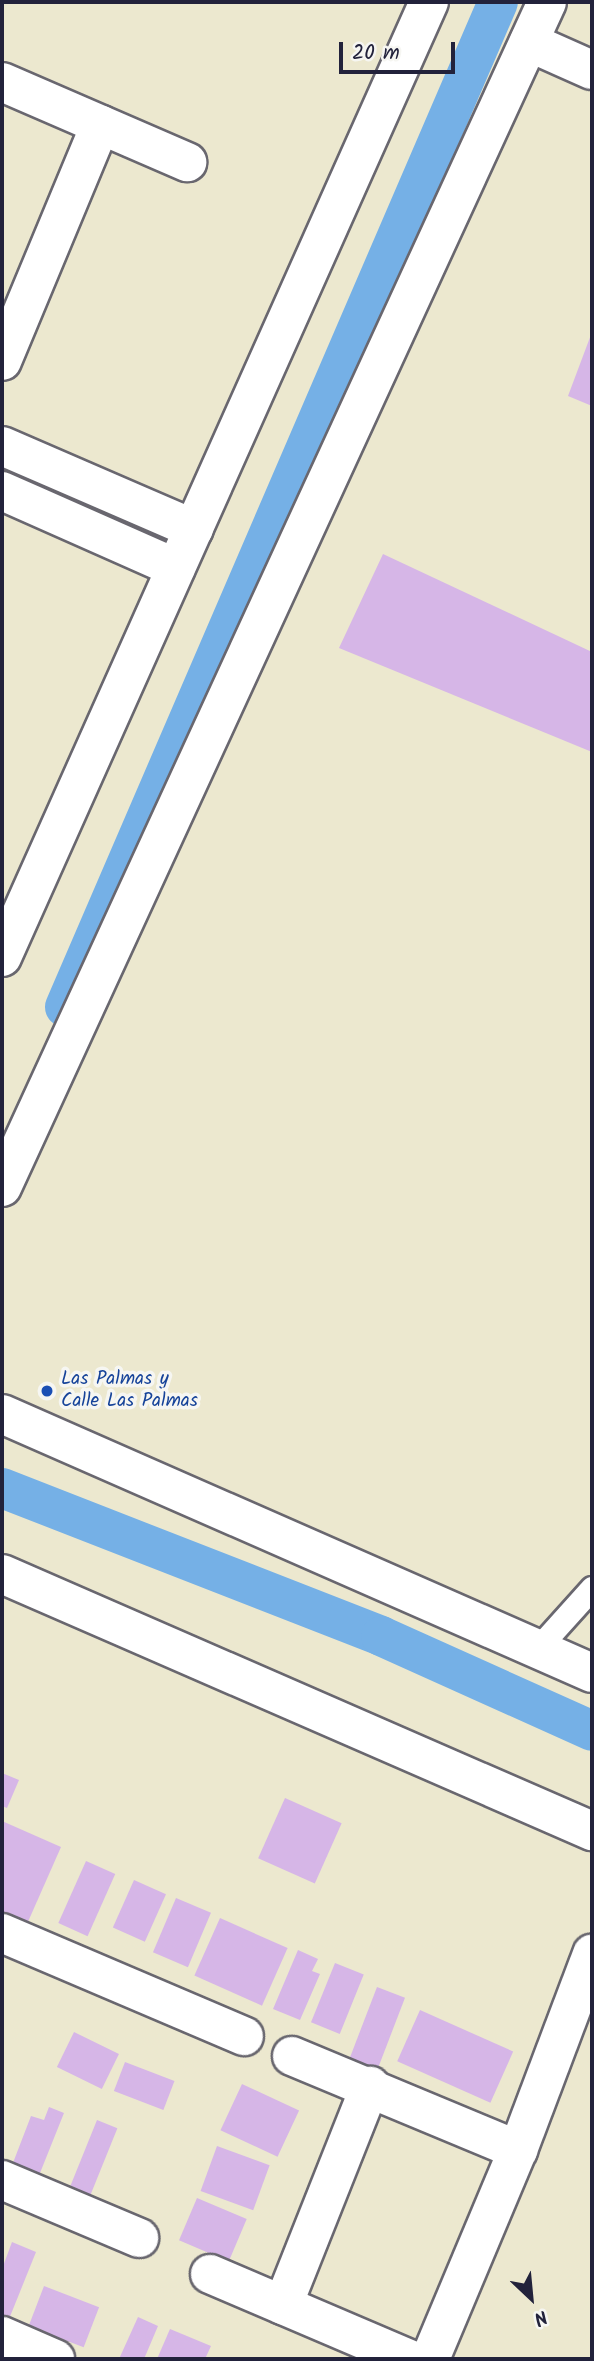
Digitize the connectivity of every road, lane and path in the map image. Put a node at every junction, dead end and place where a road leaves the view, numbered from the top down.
1 (429, 2) edge
2 (547, 2) edge
3 (529, 42) junction
4 (592, 70) edge
5 (2, 82) edge
6 (100, 125) junction
7 (187, 162) dead end
8 (2, 361) edge
9 (2, 446) edge
10 (2, 491) edge
11 (194, 529) junction
12 (176, 568) junction
13 (2, 957) edge
14 (2, 1187) edge
15 (2, 1414) edge
16 (2, 1574) edge
17 (592, 1588) edge
18 (537, 1649) junction
19 (592, 1673) edge
20 (592, 1831) edge
21 (2, 1933) edge
22 (592, 1954) edge
23 (244, 2036) dead end
24 (292, 2056) dead end
25 (370, 2086) junction
26 (518, 2150) junction
27 (2, 2180) edge
28 (139, 2238) dead end
29 (210, 2274) dead end
30 (283, 2305) junction
31 (2, 2336) edge
32 (55, 2359) edge
33 (409, 2359) edge
34 (429, 2359) edge

1 - 11 street
2 - 3 street
3 - 4 street
3 - 14 street
5 - 6 street
6 - 7 street
6 - 8 street
9 - 11 street
10 - 12 street
11 - 12 street
12 - 13 street
15 - 18 street
16 - 20 street
17 - 18 lane
18 - 19 street
21 - 23 street
22 - 26 street
24 - 25 street
25 - 26 street
25 - 30 street
26 - 34 street
27 - 28 street
29 - 30 street
30 - 33 street
31 - 32 street

